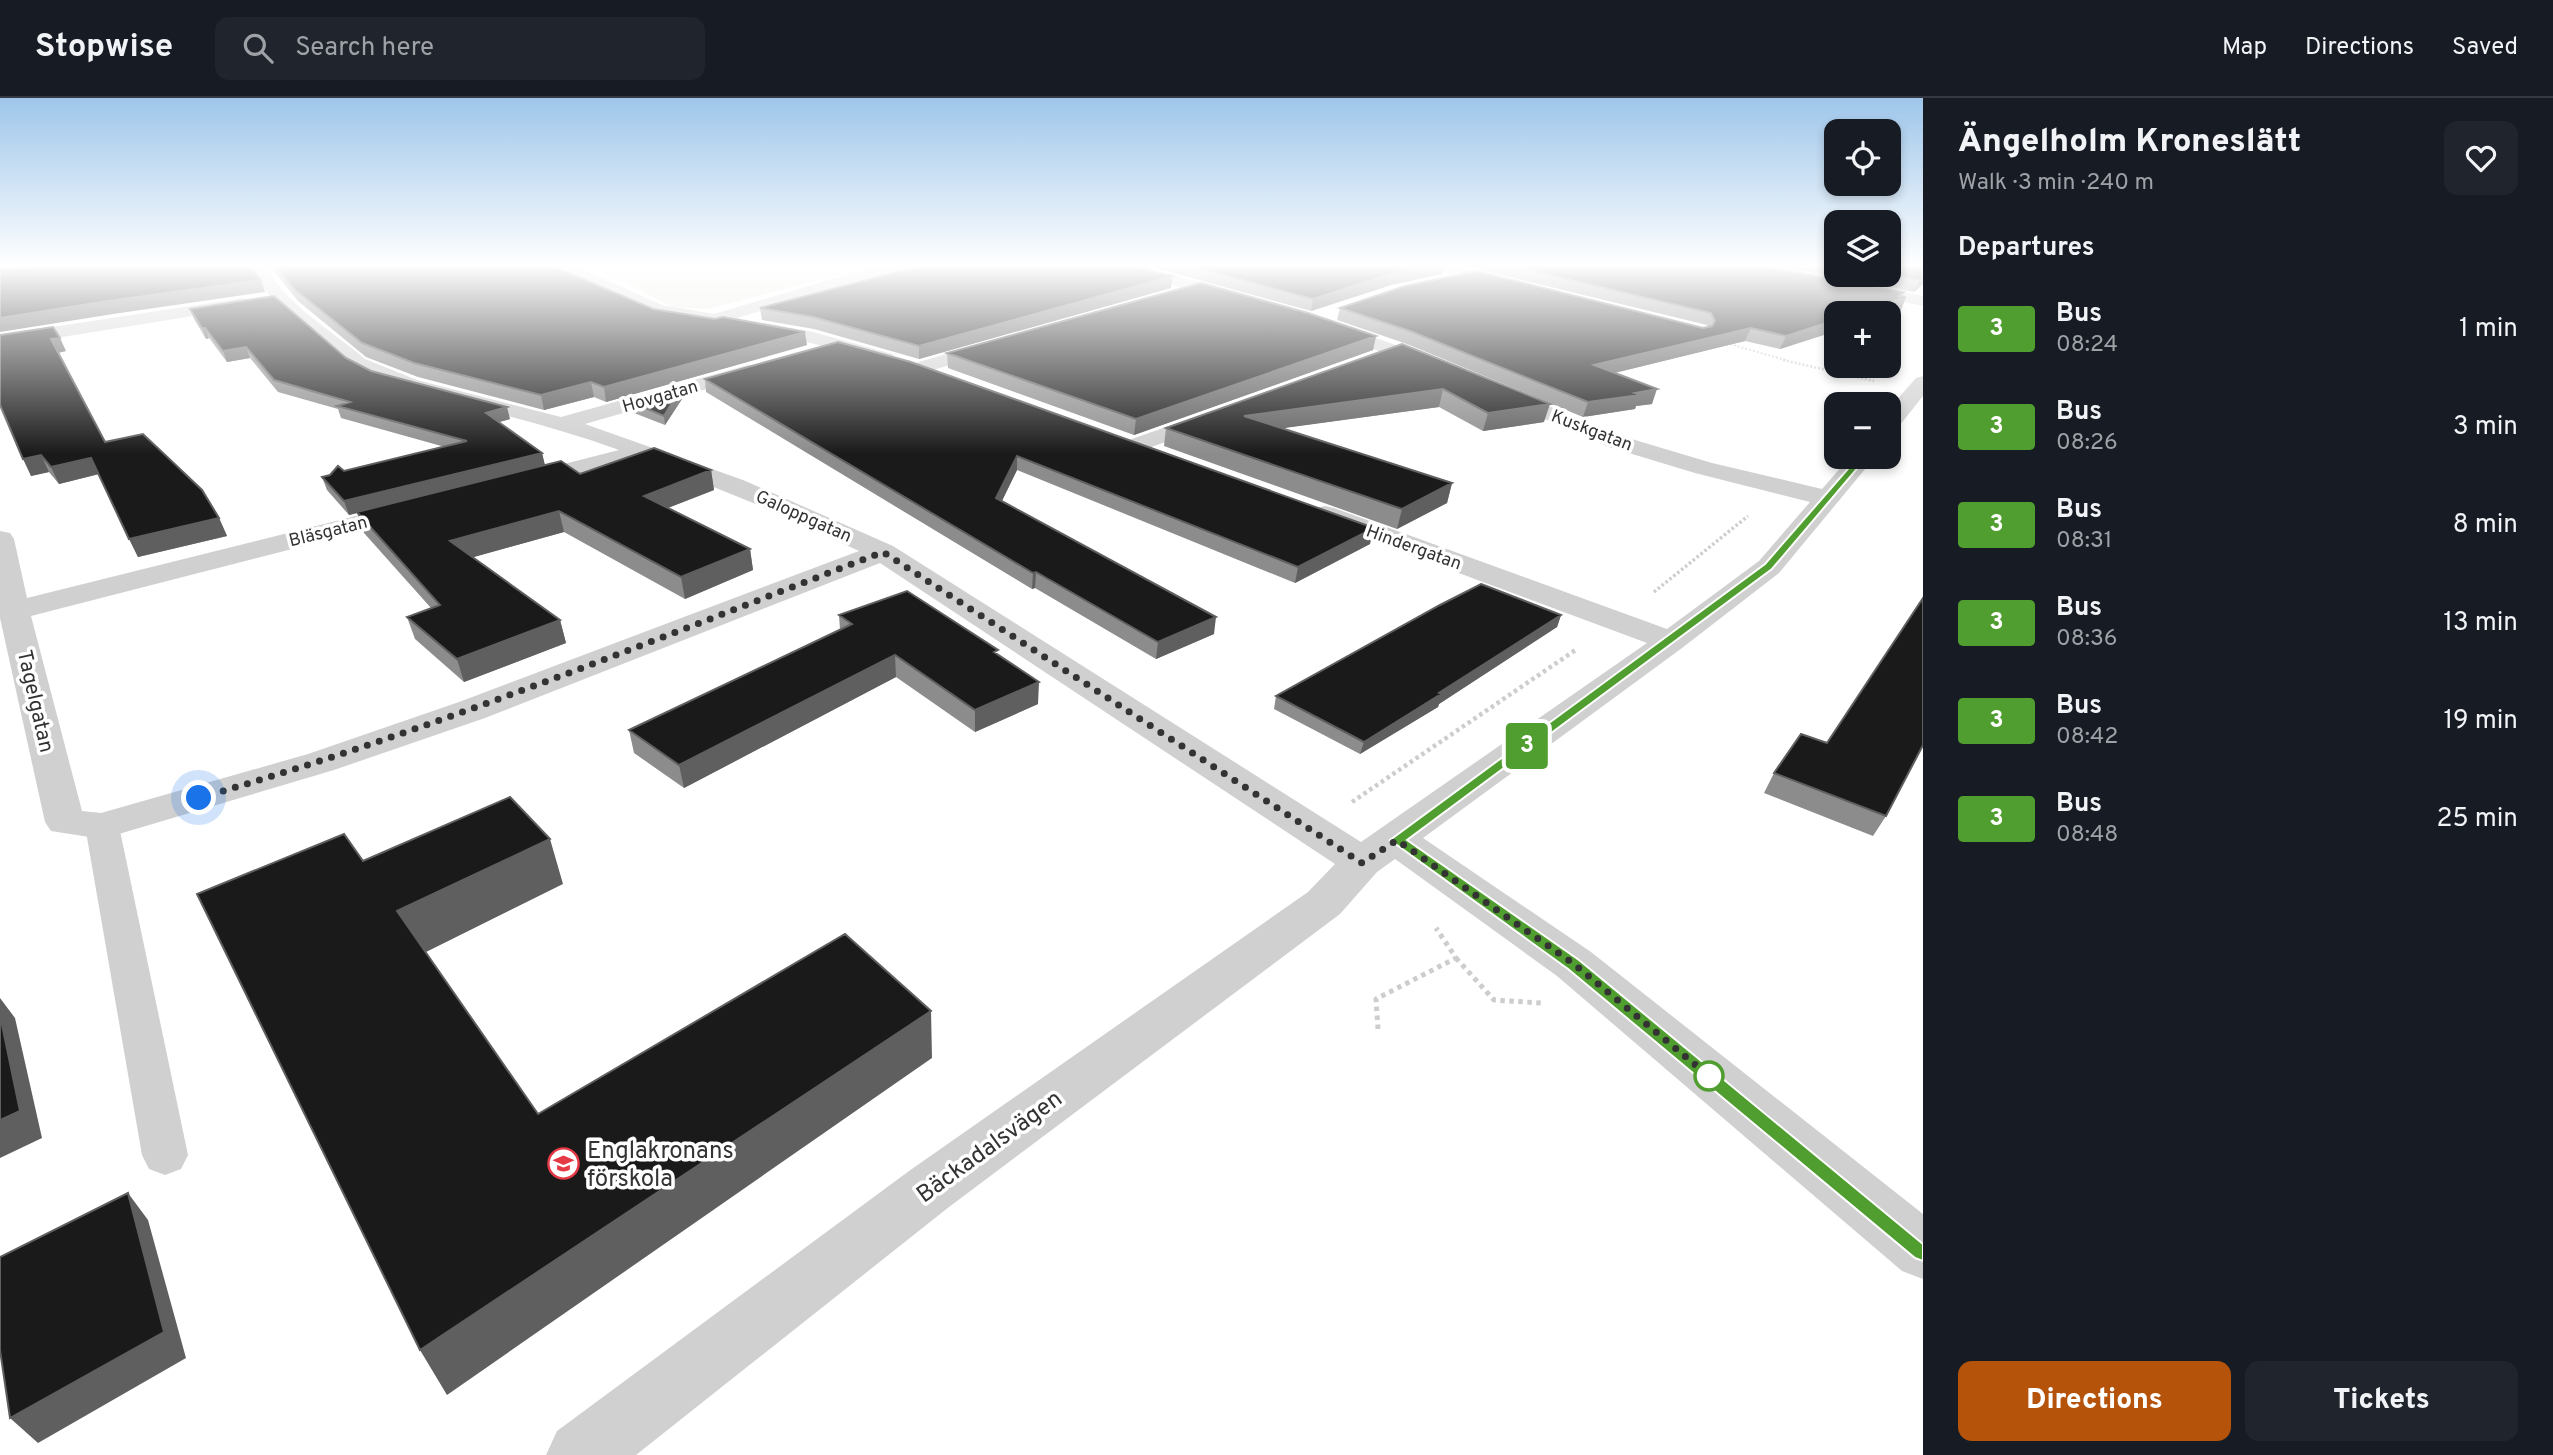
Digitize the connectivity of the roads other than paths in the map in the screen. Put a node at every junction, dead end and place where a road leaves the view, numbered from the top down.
1 (88, 327) edge
2 (317, 327) edge
3 (752, 327) edge
4 (1333, 327) edge
5 (0, 341) edge
6 (1012, 341) edge
7 (841, 345) junction
8 (1399, 350) junction
9 (801, 356) edge
10 (774, 363) edge
11 (1360, 364) edge
12 (919, 368) junction
13 (1459, 376) edge
14 (958, 381) edge
15 (1483, 386) edge
16 (1919, 386) edge
17 (1901, 409) edge
18 (1229, 412) edge
19 (559, 424) junction
20 (1111, 436) edge
21 (1137, 445) junction
22 (642, 451) junction
23 (1176, 459) edge
24 (1853, 469) edge
25 (495, 489) edge
26 (1829, 499) junction
27 (442, 502) edge
28 (1306, 507) edge
29 (0, 540) edge
30 (883, 552) junction
31 (14, 611) junction
32 (1671, 641) junction
33 (83, 824) junction
34 (1380, 851) junction
35 (164, 1155) dead end
36 (1923, 1251) edge
37 (581, 1455) edge

1 - 5 street
2 - 19 street, Galoppgatan
3 - 7 street
4 - 8 street
6 - 12 street
7 - 9 street
7 - 12 street
8 - 11 street
8 - 13 street
10 - 19 street, Hovgatan
12 - 14 street
15 - 26 street, Kuskgatan
16 - 17 street
18 - 21 street
19 - 22 street, Galoppgatan
20 - 21 street
21 - 23 street
22 - 25 street
22 - 30 street, Galoppgatan
24 - 26 street, Bäckadalsvägen
26 - 32 street, Bäckadalsvägen
27 - 31 street, Bläsgatan
28 - 32 street, Hindergatan
29 - 31 street, Tagelgatan
30 - 33 street
30 - 34 street, Galoppgatan
31 - 33 street, Tagelgatan
32 - 34 street, Bäckadalsvägen
33 - 35 lane
34 - 36 street
34 - 37 street, Bäckadalsvägen

